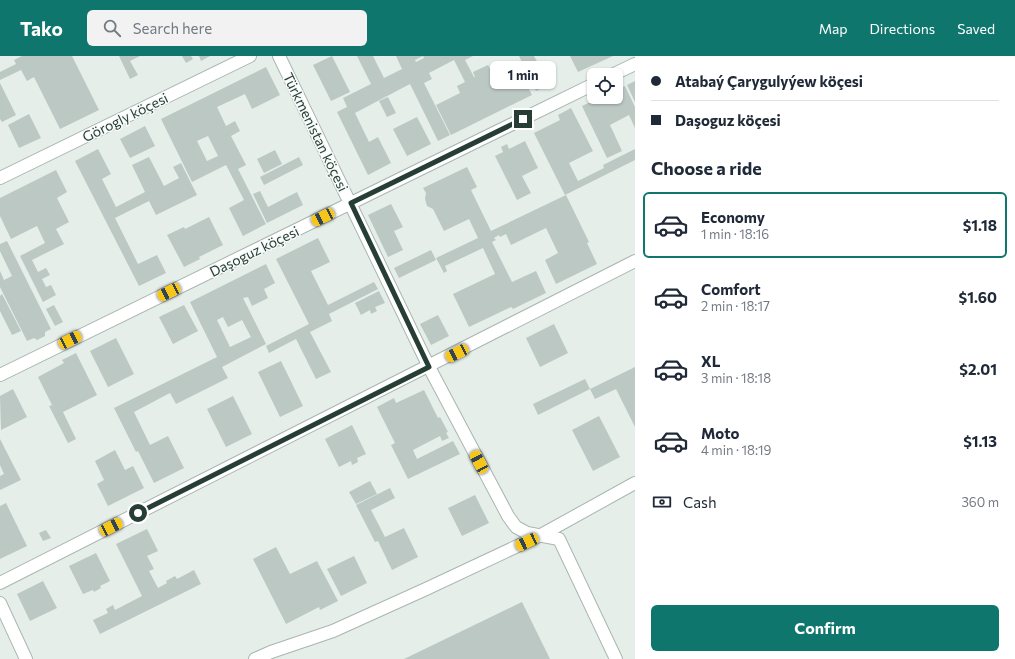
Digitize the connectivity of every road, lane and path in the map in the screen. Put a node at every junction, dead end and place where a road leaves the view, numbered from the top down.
1 (250, 56) edge
2 (279, 56) edge
3 (635, 64) edge
4 (623, 70) edge
5 (587, 87) edge
6 (0, 178) edge
7 (351, 203) junction
8 (635, 261) edge
9 (429, 367) junction
10 (0, 375) edge
11 (635, 483) edge
12 (541, 535) junction
13 (0, 583) edge
14 (0, 603) edge
15 (26, 659) edge
16 (255, 659) edge
17 (616, 659) edge

1 - 6 street, Görogly köçesi
2 - 7 street, Türkmenistan köçesi
3 - 4 street
5 - 7 street, Daşoguz köçesi
7 - 9 street, Türkmenistan köçesi
7 - 10 street, Daşoguz köçesi
8 - 9 street
9 - 12 street, Türkmenistan köçesi
9 - 13 street
11 - 12 street
12 - 16 street
12 - 17 street, Türkmenistan köçesi
14 - 15 street

